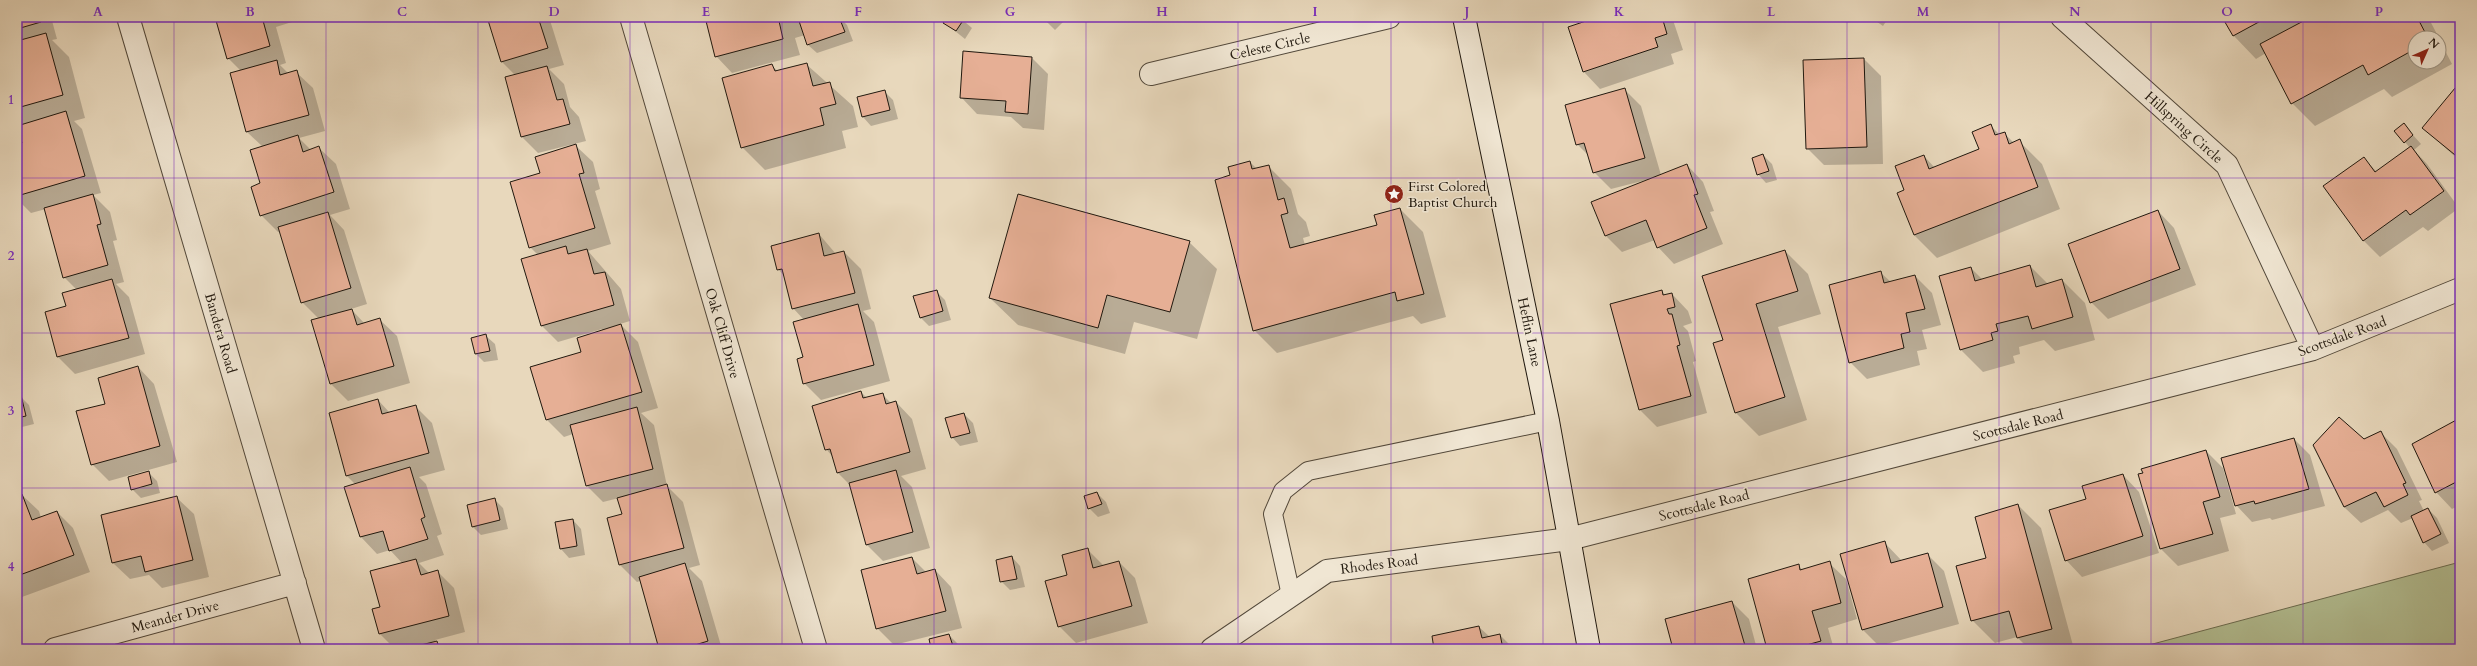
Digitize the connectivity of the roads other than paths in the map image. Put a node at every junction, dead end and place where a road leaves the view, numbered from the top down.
1 (128, 17) edge
2 (631, 17) edge
3 (1389, 17) edge
4 (1464, 17) edge
5 (2062, 17) edge
6 (1151, 74) dead end
7 (2460, 289) edge
8 (2313, 349) junction
9 (1548, 421) junction
10 (1569, 539) junction
11 (295, 583) junction
12 (1291, 596) junction
13 (55, 649) edge
14 (314, 649) edge
15 (816, 649) edge
16 (1212, 649) edge
17 (1589, 649) edge

1 - 11 street, Bandera Road
2 - 15 street, Oak Cliff Drive
3 - 6 street, Celeste Circle
4 - 9 street, Heflin Lane
5 - 8 street, Hillspring Circle
7 - 8 street, Scottsdale Road
8 - 10 street, Scottsdale Road
9 - 10 street, Heflin Lane
9 - 12 lane
10 - 12 street, Rhodes Road
10 - 17 street, Heflin Lane
11 - 13 street, Meander Drive
11 - 14 street, Bandera Road
12 - 16 street, Rhodes Road

